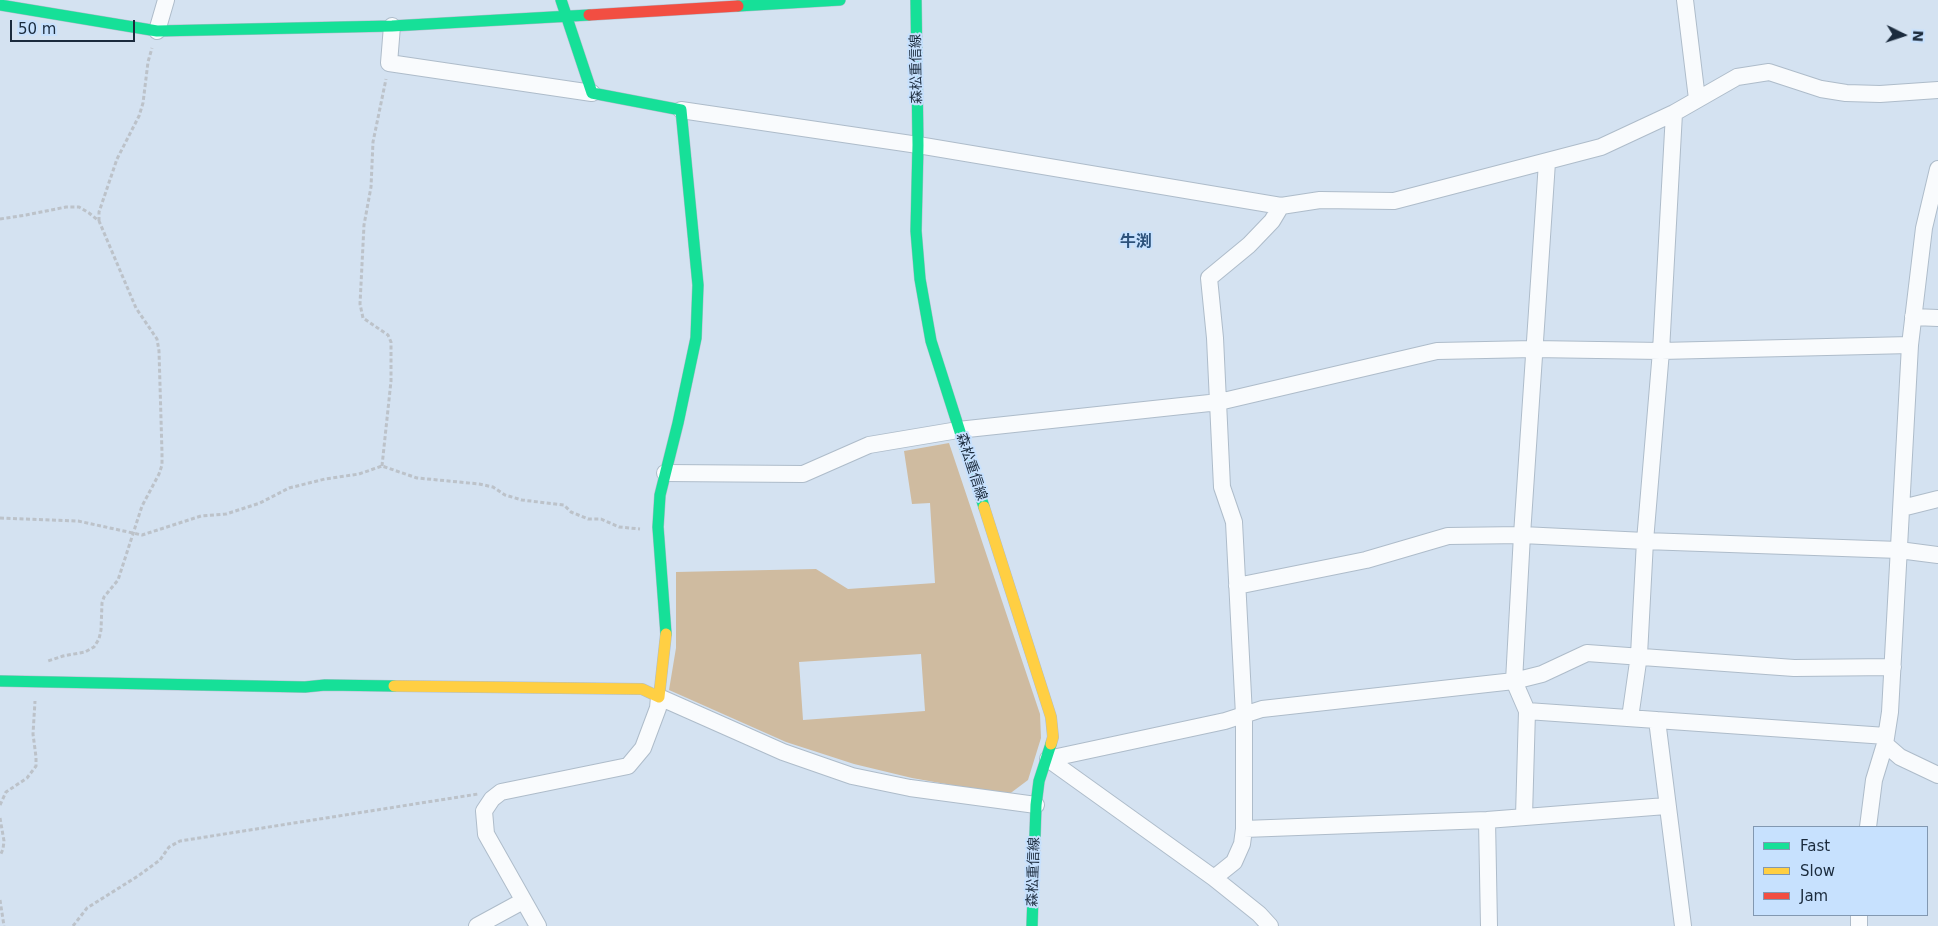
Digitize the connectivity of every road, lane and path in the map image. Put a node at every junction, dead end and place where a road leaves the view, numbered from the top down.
1 (166, 0) edge
2 (561, 0) edge
3 (840, 0) edge
4 (916, 0) edge
5 (1685, 0) edge
6 (0, 5) edge
7 (568, 16) junction
8 (392, 26) junction
9 (157, 31) junction
10 (389, 63) junction
11 (1938, 90) edge
12 (592, 93) junction
13 (1697, 99) junction
14 (681, 110) junction
15 (1674, 112) junction
16 (918, 145) junction
17 (1547, 162) junction
18 (1938, 169) edge
19 (1281, 206) junction
20 (1932, 215) edge
21 (0, 219) edge
22 (99, 221) junction
23 (1913, 317) junction
24 (1938, 318) edge
25 (1910, 345) junction
26 (1534, 349) junction
27 (1661, 351) junction
28 (1219, 402) junction
29 (958, 430) junction
30 (382, 466) junction
31 (665, 472) junction
32 (1938, 499) edge
33 (1902, 508) junction
34 (0, 518) edge
35 (658, 527) junction
36 (132, 532) junction
37 (1522, 535) junction
38 (1645, 541) junction
39 (1899, 550) junction
40 (1938, 554) edge
41 (1237, 586) junction
42 (1638, 656) junction
43 (1893, 667) junction
44 (0, 681) edge
45 (36, 681) junction
46 (1514, 681) junction
47 (659, 697) junction
48 (1527, 711) junction
49 (1244, 715) junction
50 (1630, 718) junction
51 (1657, 720) junction
52 (1886, 740) junction
53 (1048, 759) junction
54 (1938, 775) edge
55 (501, 792) junction
56 (0, 805) edge
57 (1036, 805) junction
58 (1666, 806) junction
59 (1524, 816) junction
60 (0, 818) edge
61 (1487, 820) junction
62 (1868, 826) edge
63 (1244, 829) junction
64 (2, 849) edge
65 (0, 856) edge
66 (1214, 878) junction
67 (0, 900) edge
68 (522, 901) junction
69 (4, 926) edge
70 (73, 926) edge
71 (477, 926) edge
72 (538, 926) edge
73 (1032, 926) edge
74 (1270, 926) edge
75 (1489, 926) edge
76 (1683, 926) edge

1 - 9 street
2 - 7 street
3 - 7 street
4 - 16 street, 森松重信線
5 - 13 street
6 - 9 street
7 - 8 street
7 - 12 street
8 - 9 street
8 - 10 street
9 - 22 path
10 - 12 street
10 - 30 path
11 - 13 street
12 - 14 street
13 - 15 street
14 - 16 street
14 - 31 street
15 - 17 street
15 - 27 street
16 - 19 street
16 - 29 street, 森松重信線
17 - 19 street
17 - 26 street
18 - 20 street
19 - 28 street
20 - 23 street
21 - 22 path
22 - 36 path
23 - 24 street
23 - 25 street
25 - 27 street
25 - 33 street
26 - 27 street
26 - 28 street
26 - 37 street
27 - 38 street
28 - 29 street
28 - 41 street
29 - 31 street
29 - 53 street, 森松重信線
30 - 35 path
30 - 36 path
31 - 35 street
32 - 33 street
33 - 39 street
34 - 36 path
35 - 47 street
36 - 45 path
37 - 38 street
37 - 41 street
37 - 46 street
38 - 39 street
38 - 42 street
39 - 40 street
39 - 43 street
41 - 49 street
42 - 43 street
42 - 46 street
42 - 50 street
43 - 52 street
44 - 45 street
45 - 47 street
45 - 56 path
46 - 48 street
46 - 49 street
47 - 55 street
47 - 57 street
48 - 50 street
48 - 59 street
49 - 53 street
49 - 63 street
50 - 51 street
51 - 52 street
51 - 58 street
52 - 54 street
52 - 62 street
53 - 57 street, 森松重信線
53 - 66 street
55 - 68 street
55 - 70 path
57 - 73 street, 森松重信線
58 - 59 street
58 - 76 street
59 - 61 street
60 - 64 path
61 - 63 street
61 - 75 street
63 - 66 street
64 - 65 path
66 - 74 street
67 - 69 path
68 - 71 street
68 - 72 street

